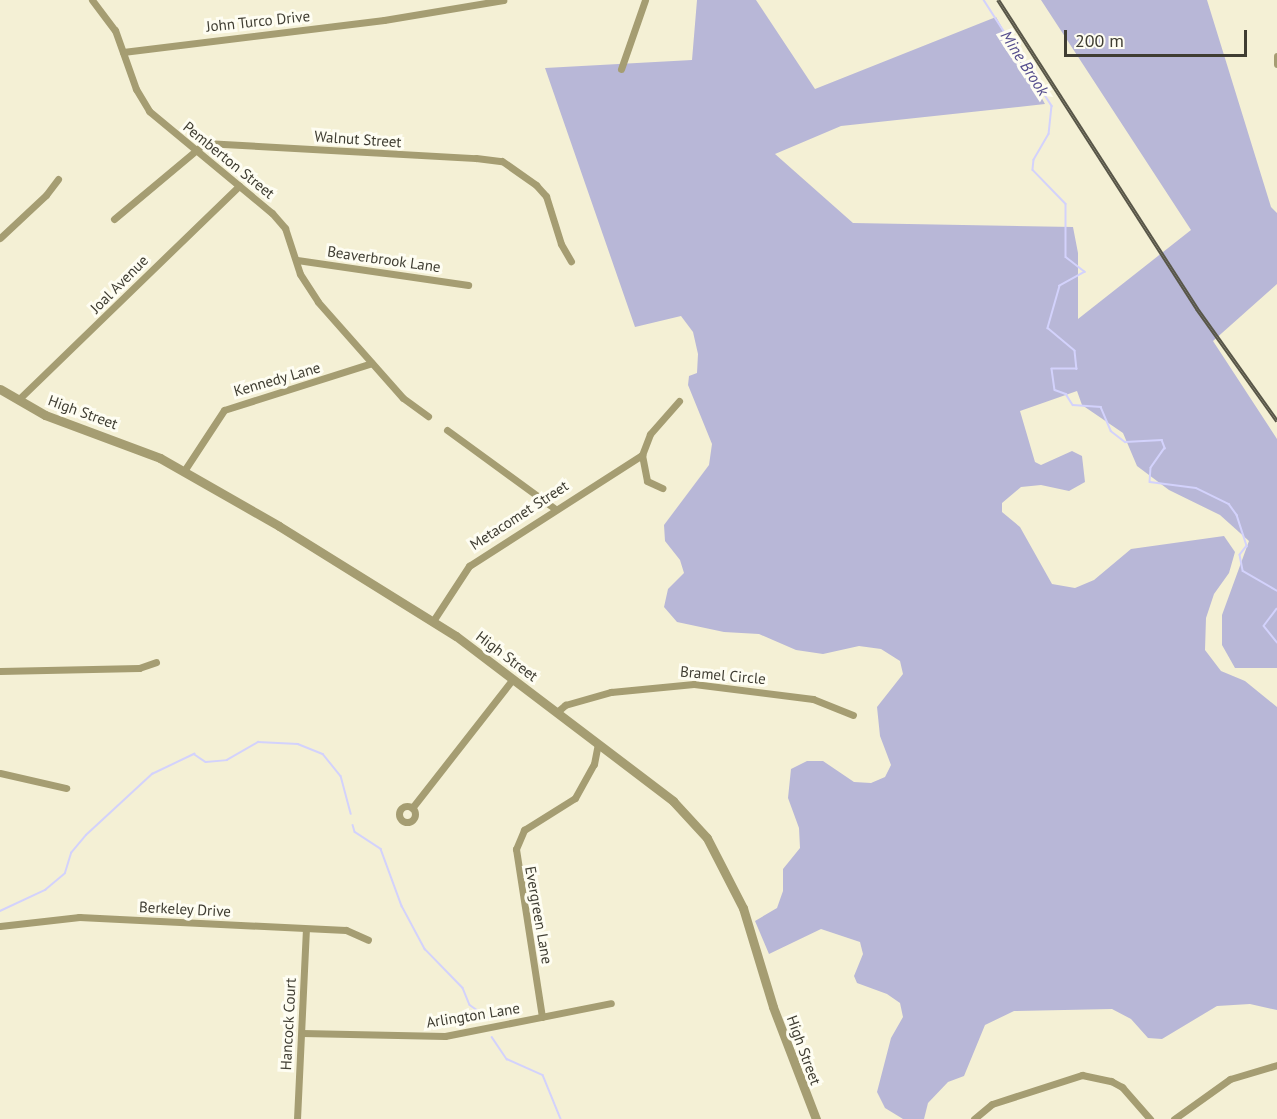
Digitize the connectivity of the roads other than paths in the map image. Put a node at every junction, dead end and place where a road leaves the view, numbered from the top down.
1 (92, 0) edge
2 (503, 0) edge
3 (645, 0) edge
4 (123, 52) junction
5 (1277, 56) edge
6 (1277, 64) edge
7 (621, 69) dead end
8 (195, 149) junction
9 (58, 179) dead end
10 (238, 186) junction
11 (114, 219) dead end
12 (0, 238) edge
13 (297, 260) junction
14 (571, 261) dead end
15 (468, 285) dead end
16 (372, 363) junction
17 (0, 389) edge
18 (18, 400) junction
19 (679, 401) dead end
20 (428, 416) dead end
21 (447, 430) dead end
22 (642, 455) junction
23 (184, 471) junction
24 (662, 488) dead end
25 (554, 508) junction
26 (433, 621) junction
27 (156, 662) dead end
28 (0, 671) edge
29 (512, 680) junction
30 (556, 712) junction
31 (853, 715) dead end
32 (598, 744) junction
33 (0, 773) edge
34 (66, 788) dead end
35 (412, 808) dead end
36 (0, 926) edge
37 (306, 930) junction
38 (368, 939) dead end
39 (611, 1003) dead end
40 (542, 1017) junction
41 (302, 1033) junction
42 (1277, 1065) edge
43 (297, 1119) edge
44 (816, 1119) edge
45 (974, 1119) edge
46 (1150, 1119) edge
47 (1174, 1119) edge

1 - 4 street, Pemberton Street
2 - 4 street, John Turco Drive
3 - 7 street
4 - 8 street, Pemberton Street
5 - 6 street
8 - 10 street, Pemberton Street
8 - 11 street, Walnut Street
8 - 14 street, Walnut Street
9 - 12 street
10 - 13 street, Pemberton Street
10 - 18 street, Joal Avenue
13 - 15 street, Beaverbrook Lane
13 - 16 street, Pemberton Street
16 - 20 street, Pemberton Street
16 - 23 street, Kennedy Lane
17 - 18 street, High Street
18 - 23 street, High Street
19 - 22 street
21 - 25 street
22 - 24 street
22 - 25 street, Metacomet Street
23 - 26 street, High Street
25 - 26 street, Metacomet Street
26 - 29 street, High Street
27 - 28 street
29 - 30 street, High Street
29 - 35 street
30 - 31 street, Bramel Circle
30 - 32 street, High Street
32 - 40 street, Evergreen Lane
32 - 44 street, High Street
33 - 34 street
36 - 37 street, Berkeley Drive
37 - 38 street, Berkeley Drive
37 - 41 street, Hancock Court
39 - 40 street, Arlington Lane
40 - 41 street, Arlington Lane
41 - 43 street, Hancock Court
42 - 47 street
45 - 46 street

